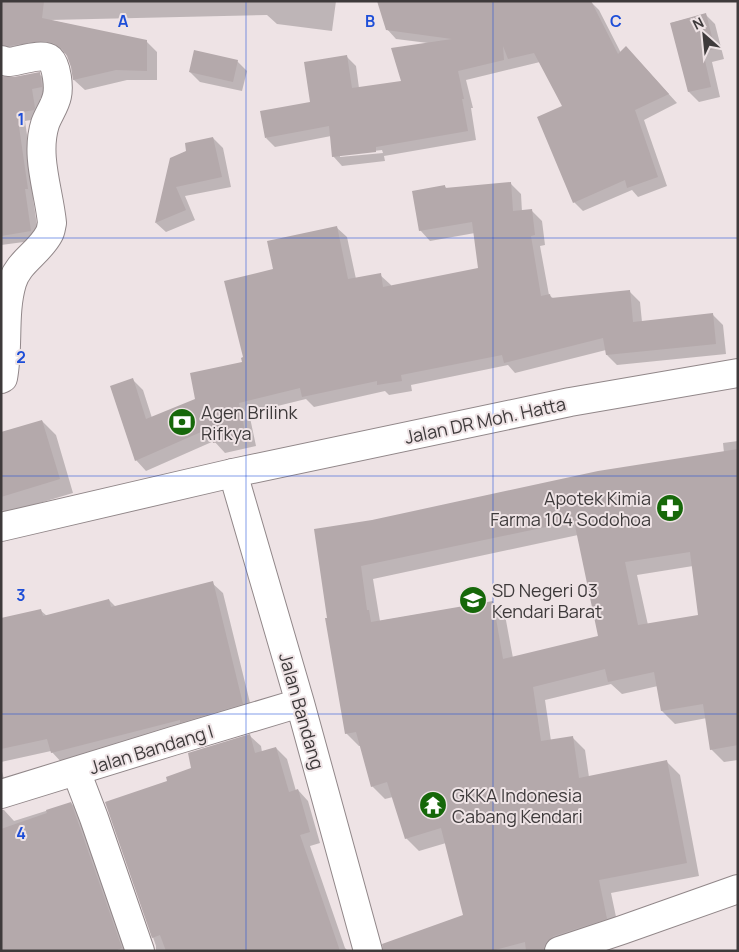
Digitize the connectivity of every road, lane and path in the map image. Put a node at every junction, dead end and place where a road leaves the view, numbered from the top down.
1 (1, 60) edge
2 (738, 372) edge
3 (1, 379) edge
4 (233, 473) junction
5 (1, 527) edge
6 (300, 703) junction
7 (76, 771) junction
8 (1, 794) edge
9 (738, 889) edge
10 (626, 940) edge
11 (140, 951) edge
12 (368, 951) edge
13 (559, 951) edge

1 - 3 main road
2 - 4 main road, Jalan DR Moh. Hatta
4 - 5 main road, Jalan DR Moh. Hatta
4 - 6 main road, Jalan Bandang
6 - 7 main road, Jalan Bandang I
6 - 12 main road, Jalan Bandang
7 - 8 main road, Jalan Bandang I
7 - 11 main road
9 - 10 main road
10 - 13 main road

